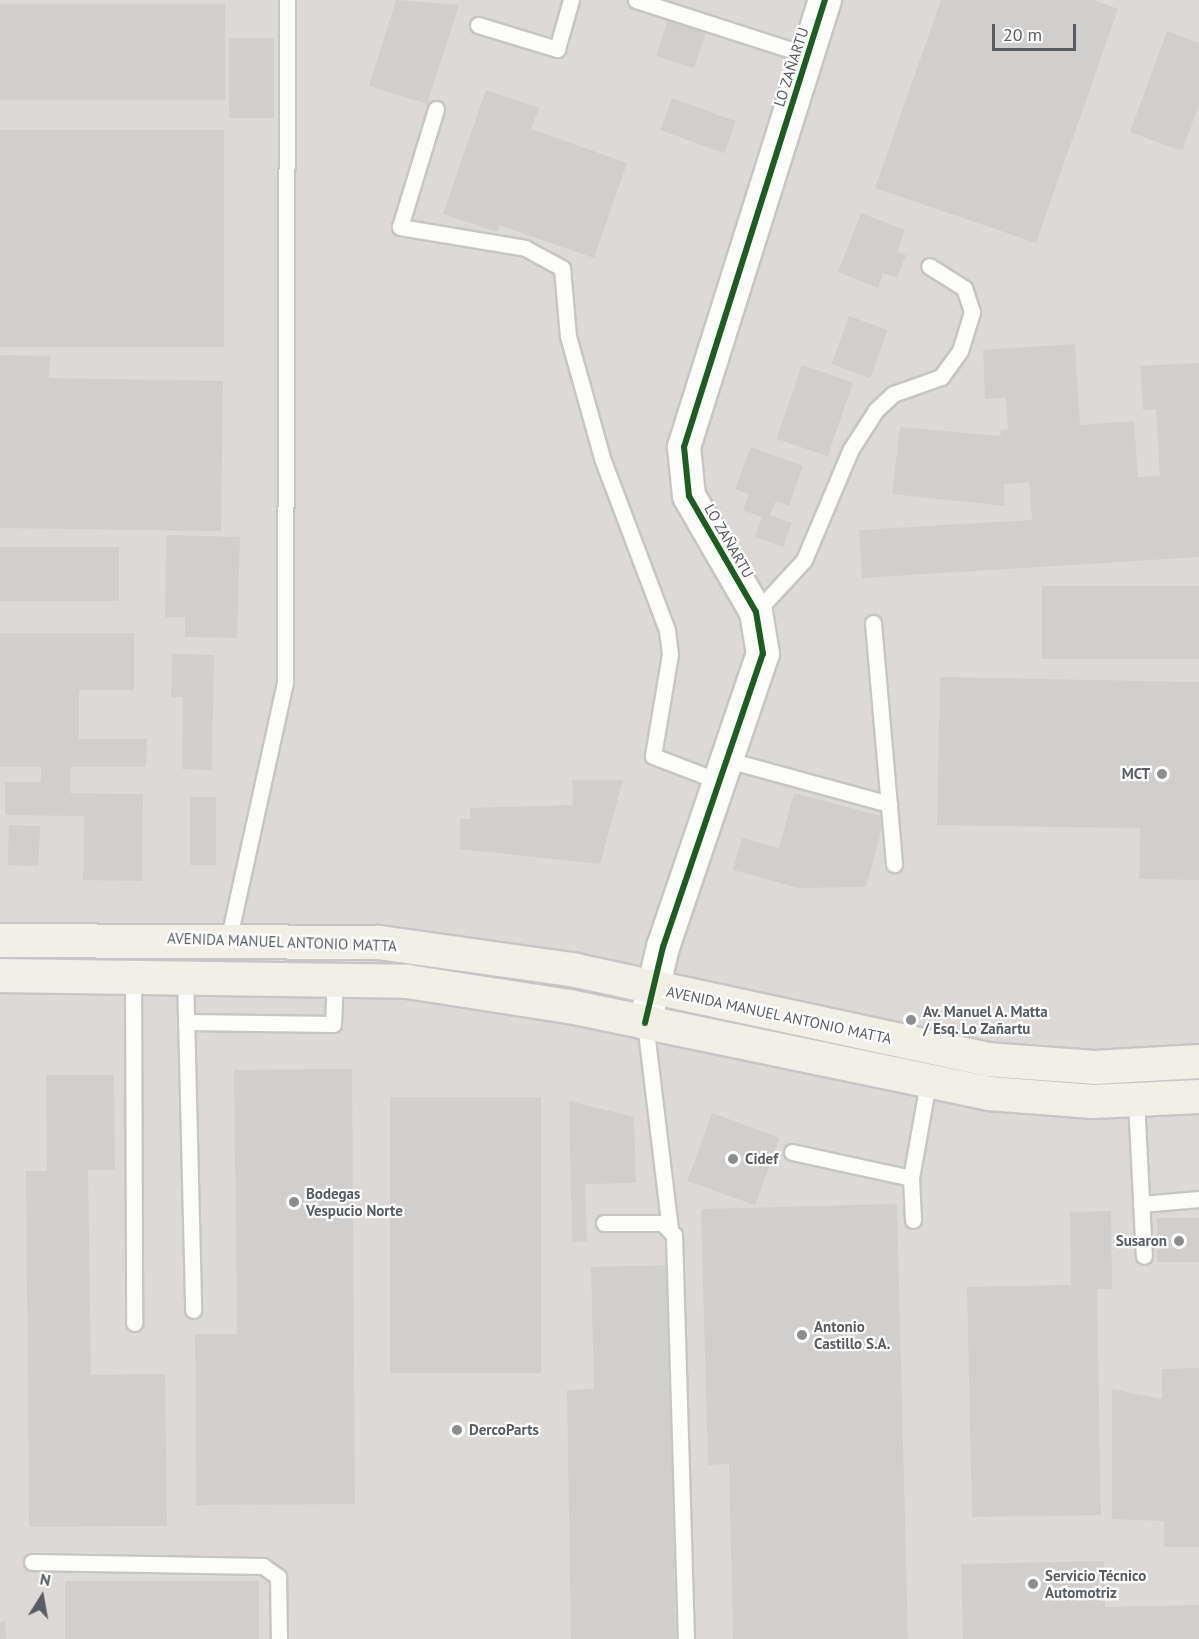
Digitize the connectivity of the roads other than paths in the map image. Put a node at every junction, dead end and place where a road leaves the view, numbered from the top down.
1 (286, 0) edge
2 (571, 0) edge
3 (636, 0) edge
4 (825, 0) edge
5 (478, 25) dead end
6 (807, 55) junction
7 (436, 109) dead end
8 (929, 266) dead end
9 (756, 612) junction
10 (873, 623) dead end
11 (725, 771) junction
12 (889, 804) junction
13 (894, 864) dead end
14 (229, 938) junction
15 (0, 940) edge
16 (185, 974) junction
17 (0, 975) edge
18 (134, 975) junction
19 (335, 977) junction
20 (652, 987) junction
21 (186, 1022) junction
22 (645, 1023) junction
23 (1199, 1060) edge
24 (928, 1083) junction
25 (1199, 1096) edge
26 (1136, 1100) junction
27 (792, 1152) dead end
28 (912, 1178) junction
29 (1199, 1199) edge
30 (1142, 1204) junction
31 (912, 1220) dead end
32 (604, 1223) dead end
33 (670, 1229) junction
34 (1144, 1256) dead end
35 (193, 1310) dead end
36 (134, 1323) dead end
37 (33, 1562) dead end
38 (279, 1639) edge
39 (686, 1639) edge

1 - 14 lane
2 - 5 lane
3 - 6 lane
4 - 6 street, LO ZAÑARTU
6 - 9 street, LO ZAÑARTU
7 - 11 lane
8 - 9 lane
9 - 11 street, LO ZAÑARTU
10 - 12 lane
11 - 12 lane
11 - 20 street, LO ZAÑARTU
12 - 13 lane
14 - 15 main road, AVENIDA MANUEL ANTONIO MATTA
14 - 20 main road, AVENIDA MANUEL ANTONIO MATTA
16 - 18 main road
16 - 19 main road
16 - 21 lane
17 - 18 main road
18 - 36 lane
19 - 21 lane
19 - 22 main road
20 - 22 street, LO ZAÑARTU
20 - 23 main road, AVENIDA MANUEL ANTONIO MATTA
21 - 35 lane
22 - 24 main road
22 - 33 lane
24 - 26 main road
24 - 28 lane
25 - 26 main road
26 - 30 lane
27 - 28 lane
28 - 31 lane
29 - 30 lane
30 - 34 lane
32 - 33 lane
33 - 39 lane
37 - 38 lane

